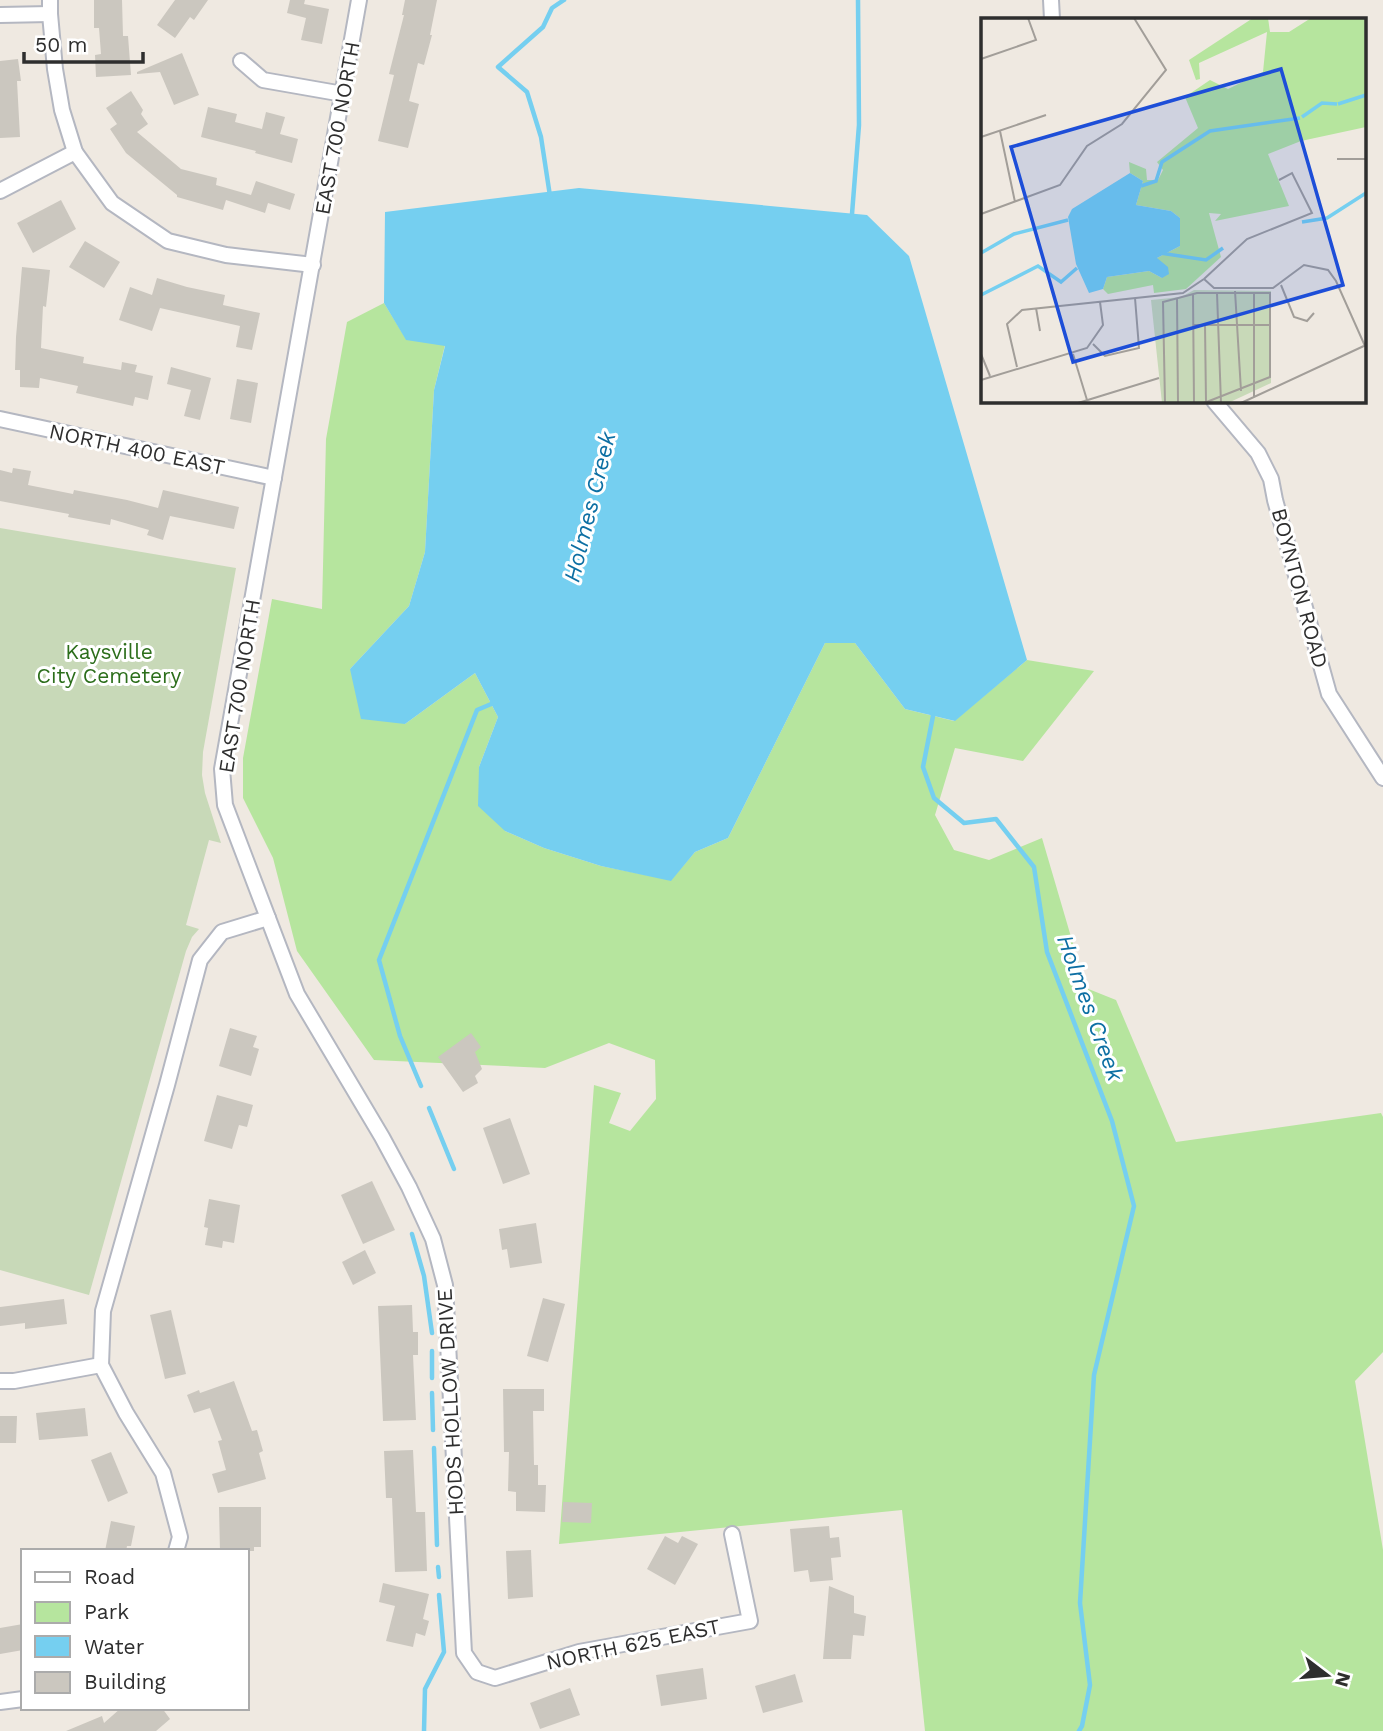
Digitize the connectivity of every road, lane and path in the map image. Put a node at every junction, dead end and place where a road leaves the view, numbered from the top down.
1 (359, 0) edge
2 (1051, 0) edge
3 (50, 7) edge
4 (0, 15) edge
5 (1052, 18) edge
6 (241, 61) dead end
7 (343, 94) junction
8 (75, 152) junction
9 (0, 191) edge
10 (313, 265) junction
11 (1215, 402) edge
12 (0, 419) edge
13 (274, 478) junction
14 (1383, 778) edge
15 (268, 918) junction
16 (101, 1366) junction
17 (0, 1381) edge
18 (732, 1534) dead end
19 (177, 1549) edge
20 (477, 1672) joint
21 (21, 1699) edge
22 (0, 1702) edge

1 - 7 street, EAST 700 NORTH
2 - 5 street
3 - 4 street
3 - 8 street
6 - 7 street
7 - 10 street, EAST 700 NORTH
8 - 9 street
8 - 10 street
10 - 13 street, EAST 700 NORTH
11 - 14 street, BOYNTON ROAD
12 - 13 street, NORTH 400 EAST
13 - 15 street, EAST 700 NORTH
15 - 16 street
15 - 20 street, HODS HOLLOW DRIVE
16 - 17 street
16 - 19 street
18 - 20 street, NORTH 625 EAST
21 - 22 street

